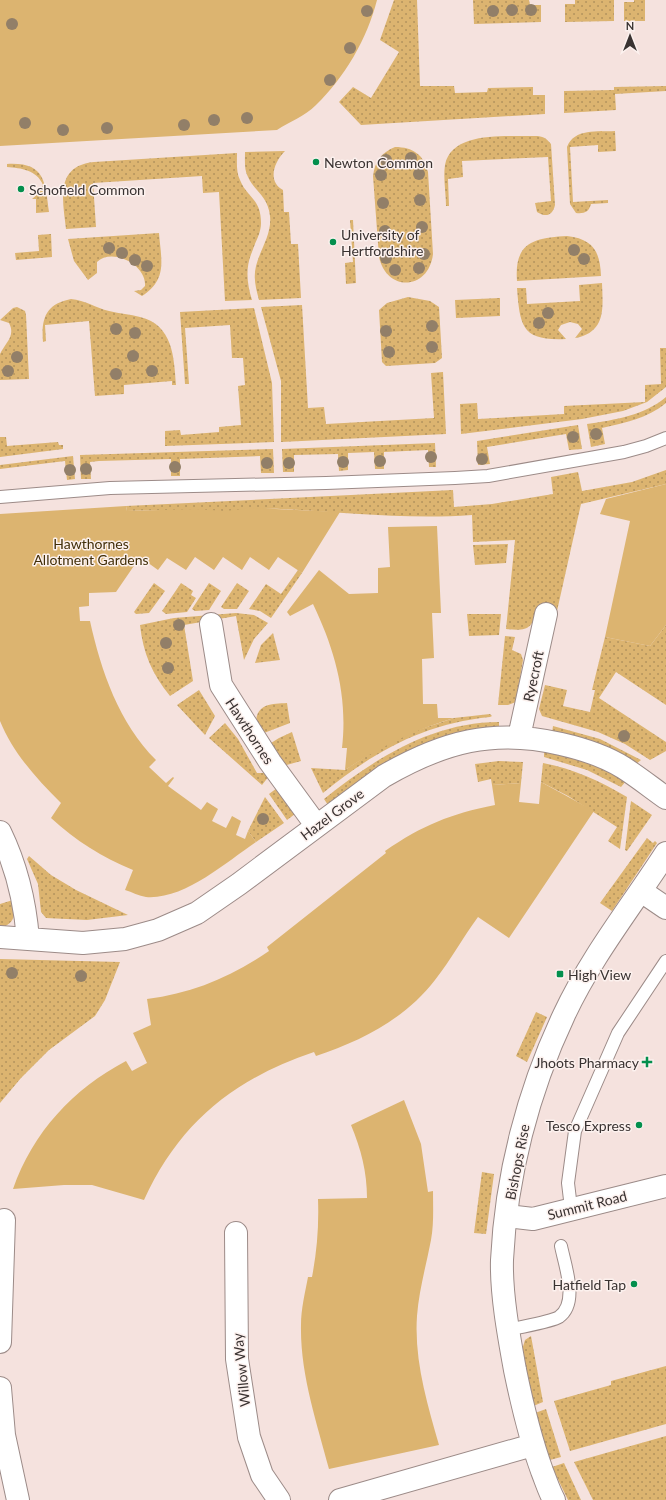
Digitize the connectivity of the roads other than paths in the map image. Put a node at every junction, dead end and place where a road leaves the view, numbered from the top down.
1 (666, 438) edge
2 (0, 497) edge
3 (546, 614) dead end
4 (211, 624) dead end
5 (519, 737) junction
6 (666, 798) edge
7 (316, 825) junction
8 (0, 832) edge
9 (666, 853) edge
10 (641, 891) junction
11 (666, 908) edge
12 (0, 937) edge
13 (28, 939) junction
14 (666, 962) edge
15 (666, 1186) edge
16 (571, 1208) junction
17 (507, 1216) junction
18 (4, 1220) dead end
19 (236, 1233) dead end
20 (561, 1246) dead end
21 (508, 1330) junction
22 (0, 1342) edge
23 (0, 1388) edge
24 (533, 1445) junction
25 (18, 1500) edge
26 (279, 1500) edge
27 (340, 1500) edge
28 (554, 1500) edge

1 - 2 lane
3 - 5 street, Ryecroft
4 - 7 street, Hawthornes
5 - 6 street, Hazel Grove
5 - 7 street, Hazel Grove
7 - 13 street, Hazel Grove
8 - 13 street
9 - 10 street, Bishops Rise
10 - 11 street
10 - 17 street, Bishops Rise
12 - 13 street, Hazel Grove
14 - 16 lane
15 - 16 street, Summit Road
16 - 17 street, Summit Road
17 - 21 street, Bishops Rise
18 - 22 street
19 - 26 street, Willow Way
20 - 21 lane
21 - 24 street, Bishops Rise
23 - 25 street
24 - 27 street
24 - 28 street, Bishops Rise

